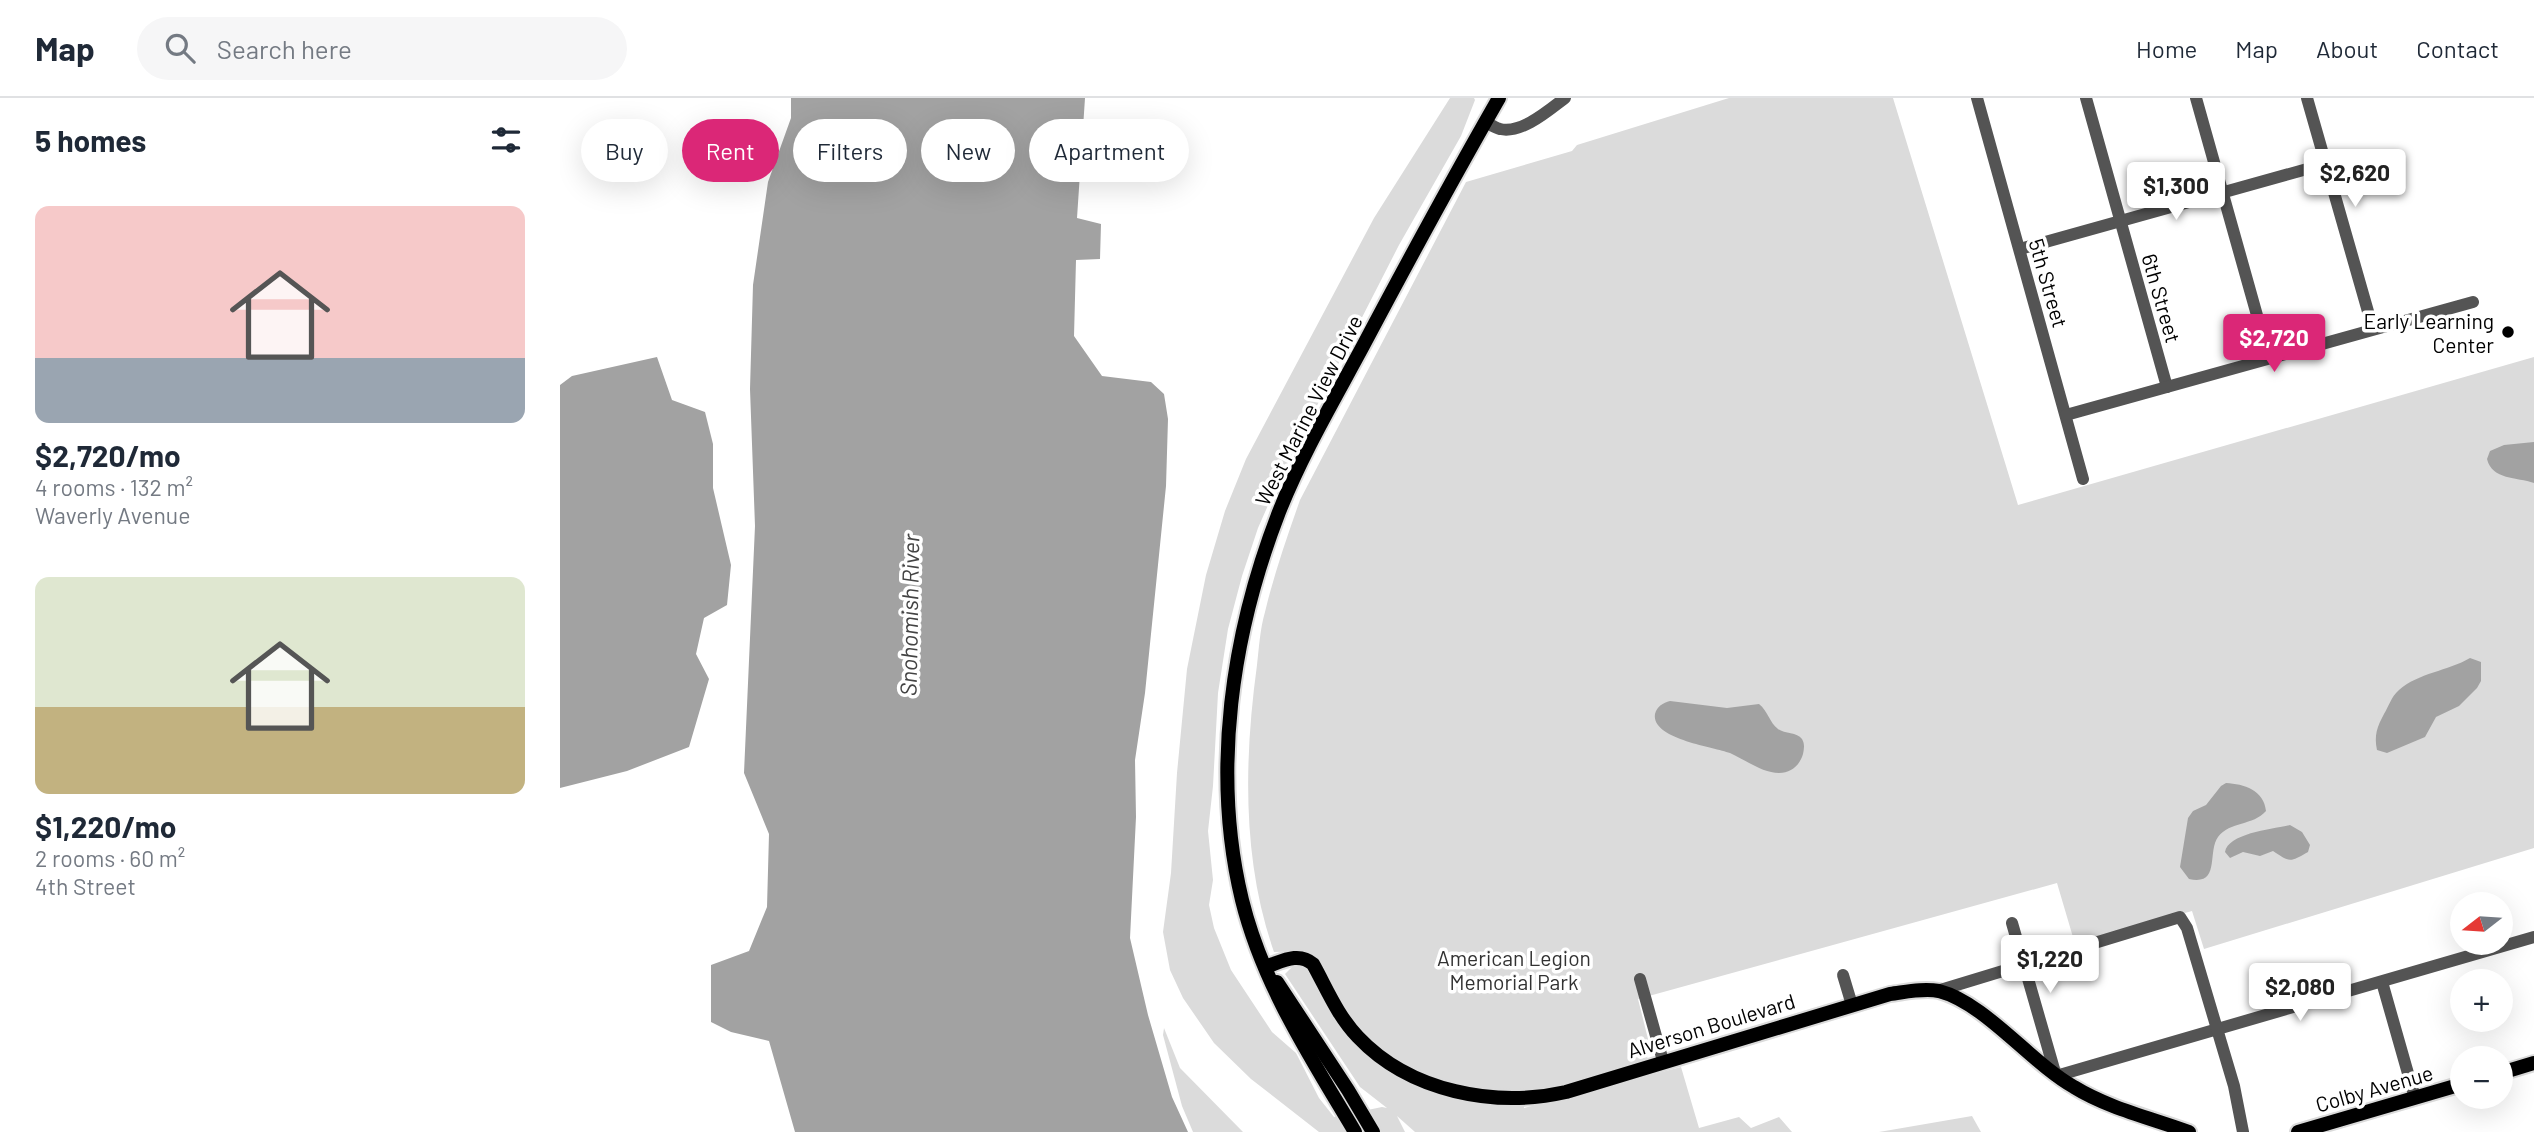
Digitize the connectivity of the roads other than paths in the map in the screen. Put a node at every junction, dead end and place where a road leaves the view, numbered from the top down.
1 (1499, 98) edge
2 (1566, 98) edge
3 (1977, 98) edge
4 (2086, 98) edge
5 (2196, 98) edge
6 (2307, 98) edge
7 (1485, 122) junction
8 (2325, 164) junction
9 (2223, 192) junction
10 (2120, 221) junction
11 (2020, 250) junction
12 (2473, 302) dead end
13 (2373, 329) junction
14 (2269, 358) junction
15 (2167, 387) junction
16 (2066, 415) junction
17 (2083, 479) dead end
18 (2012, 923) dead end
19 (2534, 937) edge
20 (2024, 963) junction
21 (1265, 967) junction
22 (1843, 975) dead end
23 (1640, 979) dead end
24 (2382, 982) junction
25 (1937, 990) junction
26 (1852, 1005) junction
27 (2217, 1029) junction
28 (1663, 1061) junction
29 (2534, 1063) edge
30 (2513, 1069) edge
31 (2056, 1076) junction
32 (2450, 1088) edge
33 (2414, 1098) junction
34 (1355, 1132) edge
35 (1373, 1132) edge
36 (2189, 1132) edge
37 (2243, 1132) edge
38 (2298, 1132) edge

1 - 7 main road, West Marine View Drive
2 - 7 street
3 - 11 street, 5th Street
4 - 10 street, 6th Street
5 - 9 street
6 - 8 street
7 - 21 main road, West Marine View Drive
8 - 9 street
8 - 13 street
9 - 10 street
9 - 14 street
10 - 11 street
10 - 15 street, 6th Street
11 - 16 street, 5th Street
12 - 13 street
13 - 14 street
14 - 15 street
15 - 16 street
16 - 17 street, 5th Street
18 - 20 street
19 - 24 street
20 - 25 street
20 - 27 street
20 - 31 street
21 - 28 main road, Alverson Boulevard
21 - 34 main road, West Marine View Drive
21 - 35 main road, West Marine View Drive
22 - 26 street
23 - 28 street
24 - 27 street
24 - 33 street
25 - 26 main road, Alverson Boulevard
25 - 31 main road
26 - 28 main road, Alverson Boulevard
27 - 31 street
27 - 37 street
29 - 30 main road
31 - 36 main road
32 - 33 main road, Colby Avenue
33 - 38 main road, Colby Avenue

